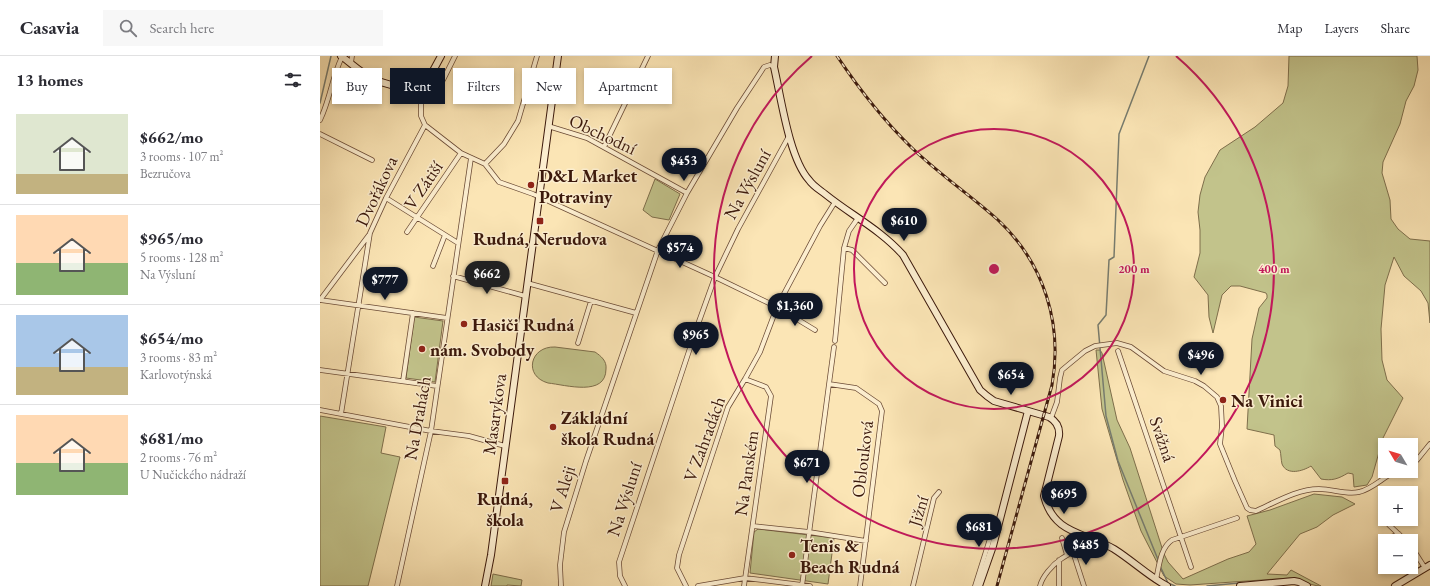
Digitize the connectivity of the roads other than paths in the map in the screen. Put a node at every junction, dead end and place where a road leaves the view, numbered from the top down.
1 (342, 56) edge
2 (352, 56) edge
3 (441, 56) edge
4 (456, 56) edge
5 (537, 56) edge
6 (558, 56) edge
7 (648, 56) edge
8 (775, 56) edge
9 (351, 63) junction
10 (774, 67) junction
11 (434, 68) edge
12 (445, 76) edge
13 (390, 84) edge
14 (421, 104) edge
15 (320, 120) edge
16 (425, 125) junction
17 (548, 126) junction
18 (320, 134) edge
19 (789, 136) junction
20 (604, 146) junction
21 (461, 153) junction
22 (471, 158) junction
23 (372, 160) dead end
24 (485, 164) junction
25 (687, 193) junction
26 (539, 197) junction
27 (386, 198) junction
28 (835, 202) junction
29 (417, 217) junction
30 (858, 218) junction
31 (407, 232) dead end
32 (370, 233) junction
33 (445, 235) junction
34 (458, 243) junction
35 (844, 248) junction
36 (658, 250) junction
37 (433, 266) dead end
38 (453, 276) junction
39 (715, 277) junction
40 (527, 283) junction
41 (885, 283) dead end
42 (525, 296) junction
43 (320, 300) edge
44 (591, 301) junction
45 (357, 306) junction
46 (777, 307) junction
47 (413, 313) junction
48 (636, 313) junction
49 (447, 318) junction
50 (815, 330) dead end
51 (835, 341) dead end
52 (578, 343) dead end
53 (834, 347) dead end
54 (1118, 351) dead end
55 (320, 370) edge
56 (348, 374) junction
57 (745, 379) junction
58 (403, 381) junction
59 (829, 384) junction
60 (437, 386) junction
61 (320, 410) edge
62 (1028, 411) junction
63 (341, 414) junction
64 (1051, 418) junction
65 (431, 431) junction
66 (1430, 444) edge
67 (505, 446) junction
68 (1418, 459) edge
69 (1383, 478) edge
70 (939, 492) dead end
71 (1237, 518) dead end
72 (753, 526) junction
73 (1390, 526) edge
74 (997, 529) junction
75 (809, 532) junction
76 (1399, 534) edge
77 (1181, 537) junction
78 (1062, 538) dead end
79 (1087, 538) junction
80 (866, 541) junction
81 (1073, 552) junction
82 (1067, 555) junction
83 (1418, 555) edge
84 (1059, 560) junction
85 (1191, 567) dead end
86 (1428, 567) edge
87 (745, 578) junction
88 (1156, 580) junction
89 (397, 586) edge
90 (485, 586) edge
91 (562, 586) edge
92 (625, 586) edge
93 (686, 586) edge
94 (698, 586) edge
95 (744, 586) edge
96 (802, 586) edge
97 (810, 586) edge
98 (860, 586) edge
99 (913, 586) edge
100 (975, 586) edge
101 (979, 586) edge
102 (1040, 586) edge
103 (1059, 586) edge
104 (1084, 586) edge
105 (1151, 586) edge
106 (1167, 586) edge
107 (1240, 586) edge
108 (1307, 586) edge
109 (1395, 586) edge

1 - 9 street
1 - 15 street
2 - 9 street
3 - 11 street
4 - 12 street
5 - 24 street
6 - 17 street, Masarykova
7 - 20 street
8 - 10 street
9 - 13 street
10 - 19 street
10 - 25 street, V Aleji
14 - 16 street
16 - 21 street
16 - 27 street, Dvořákova
17 - 20 street, Obchodní
17 - 26 street, Masarykova
18 - 23 street
19 - 28 street
19 - 39 street, Na Výsluní
20 - 25 street, Obchodní
21 - 22 street
21 - 29 street, V Zátiší
22 - 24 street
22 - 34 street, Na Drahách
24 - 26 street
25 - 36 street, V Aleji
26 - 36 street
26 - 40 street, Masarykova
27 - 29 street
27 - 32 street, Dvořákova
28 - 30 street
28 - 46 street, V Zahradách
29 - 31 street, V Zátiší
29 - 33 street
30 - 35 street
30 - 62 street
32 - 43 street
32 - 45 street, Dvořákova
33 - 34 street
33 - 37 street
34 - 38 street, Na Drahách
35 - 41 street
35 - 51 street
36 - 39 street
36 - 48 street, V Aleji
38 - 42 street
38 - 49 street, Na Drahách
39 - 46 street
39 - 92 street, Na Výsluní
40 - 42 street, Masarykova
40 - 44 street
42 - 67 street, Masarykova
43 - 45 street
44 - 48 street
44 - 52 street
45 - 47 street
45 - 56 street, Dvořákova
46 - 50 street
46 - 57 street, V Zahradách
47 - 49 street
47 - 58 street
48 - 91 street, V Aleji
49 - 60 street, Na Drahách
53 - 59 street
54 - 77 street, Svážná
55 - 56 street
56 - 58 street
56 - 63 street, Dvořákova
57 - 72 street, Na Panském
57 - 93 street, V Zahradách
58 - 60 street
59 - 75 street
59 - 80 street, Oblouková
60 - 65 street, Na Drahách
61 - 63 street
62 - 64 street
62 - 74 street
63 - 65 street
64 - 69 street
64 - 79 street
65 - 67 street
65 - 89 street, Na Drahách
66 - 68 street
67 - 90 street, Masarykova
70 - 99 street, Jižní
71 - 77 street
72 - 75 street
72 - 87 street, Na Panském
73 - 76 street
74 - 100 street
74 - 101 street
75 - 80 street
75 - 96 street
77 - 85 street, Svážná
77 - 88 street
78 - 82 street
79 - 81 street
79 - 88 street
80 - 98 street, Oblouková
81 - 82 street
81 - 104 street
82 - 84 street
83 - 86 street
84 - 102 street
84 - 103 street
86 - 109 street
87 - 94 street
87 - 95 street, Na Panském
87 - 96 street
88 - 105 street
88 - 106 street
96 - 97 street
107 - 108 street

